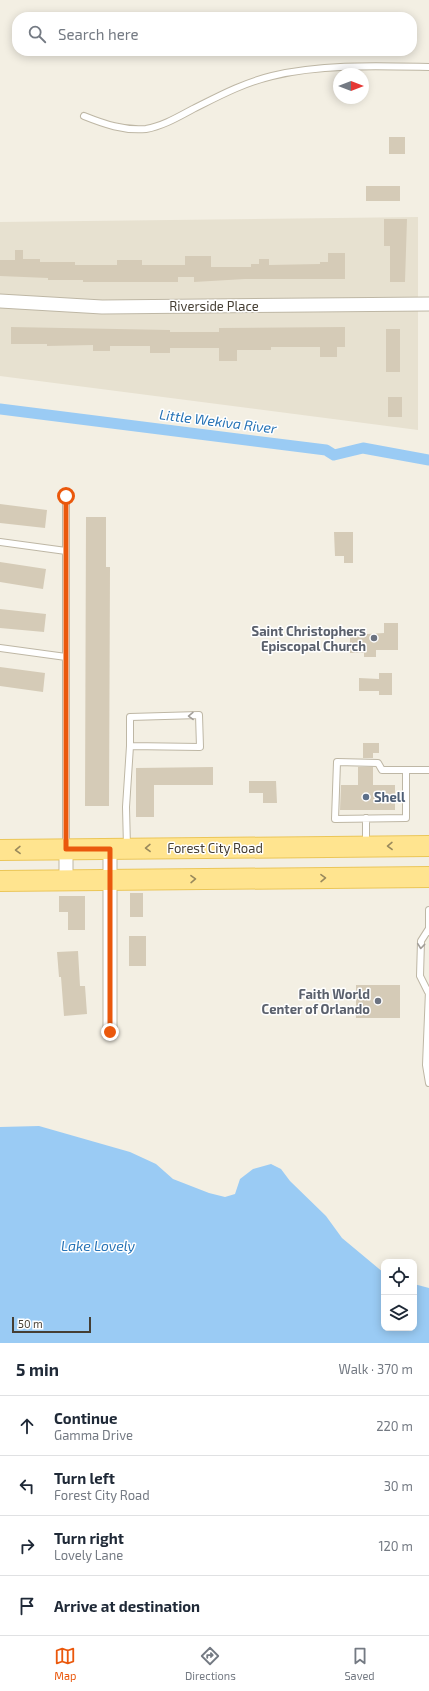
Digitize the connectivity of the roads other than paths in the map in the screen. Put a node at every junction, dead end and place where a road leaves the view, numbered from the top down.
1 (429, 67) edge
2 (84, 116) dead end
3 (0, 301) edge
4 (429, 304) edge
5 (66, 496) dead end
6 (0, 542) edge
7 (66, 551) junction
8 (0, 648) edge
9 (66, 657) junction
10 (130, 746) junction
11 (429, 770) edge
12 (406, 771) junction
13 (366, 818) junction
14 (429, 846) edge
15 (366, 847) junction
16 (66, 849) junction
17 (119, 849) junction
18 (0, 850) edge
19 (429, 877) edge
20 (66, 880) junction
21 (110, 880) junction
22 (0, 881) edge
23 (429, 910) edge
24 (429, 931) edge
25 (429, 991) edge
26 (110, 1032) dead end
27 (428, 1073) edge
28 (429, 1083) edge

1 - 2 lane
3 - 4 street, Riverside Place
5 - 7 lane
6 - 7 lane
7 - 9 lane
8 - 9 lane
9 - 16 lane
10 -> 10 lane
10 - 17 lane
11 - 12 lane
12 - 13 lane
12 - 13 lane
13 - 15 lane
14 -> 15 main road, Forest City Road
15 -> 17 main road, Forest City Road
16 - 17 main road, Forest City Road
16 -> 18 main road, Forest City Road
16 - 20 street
17 - 21 street
21 -> 19 main road
20 - 21 main road
20 - 22 main road
21 - 26 street
23 - 24 lane
24 -> 25 lane
25 - 27 lane
27 - 28 lane

